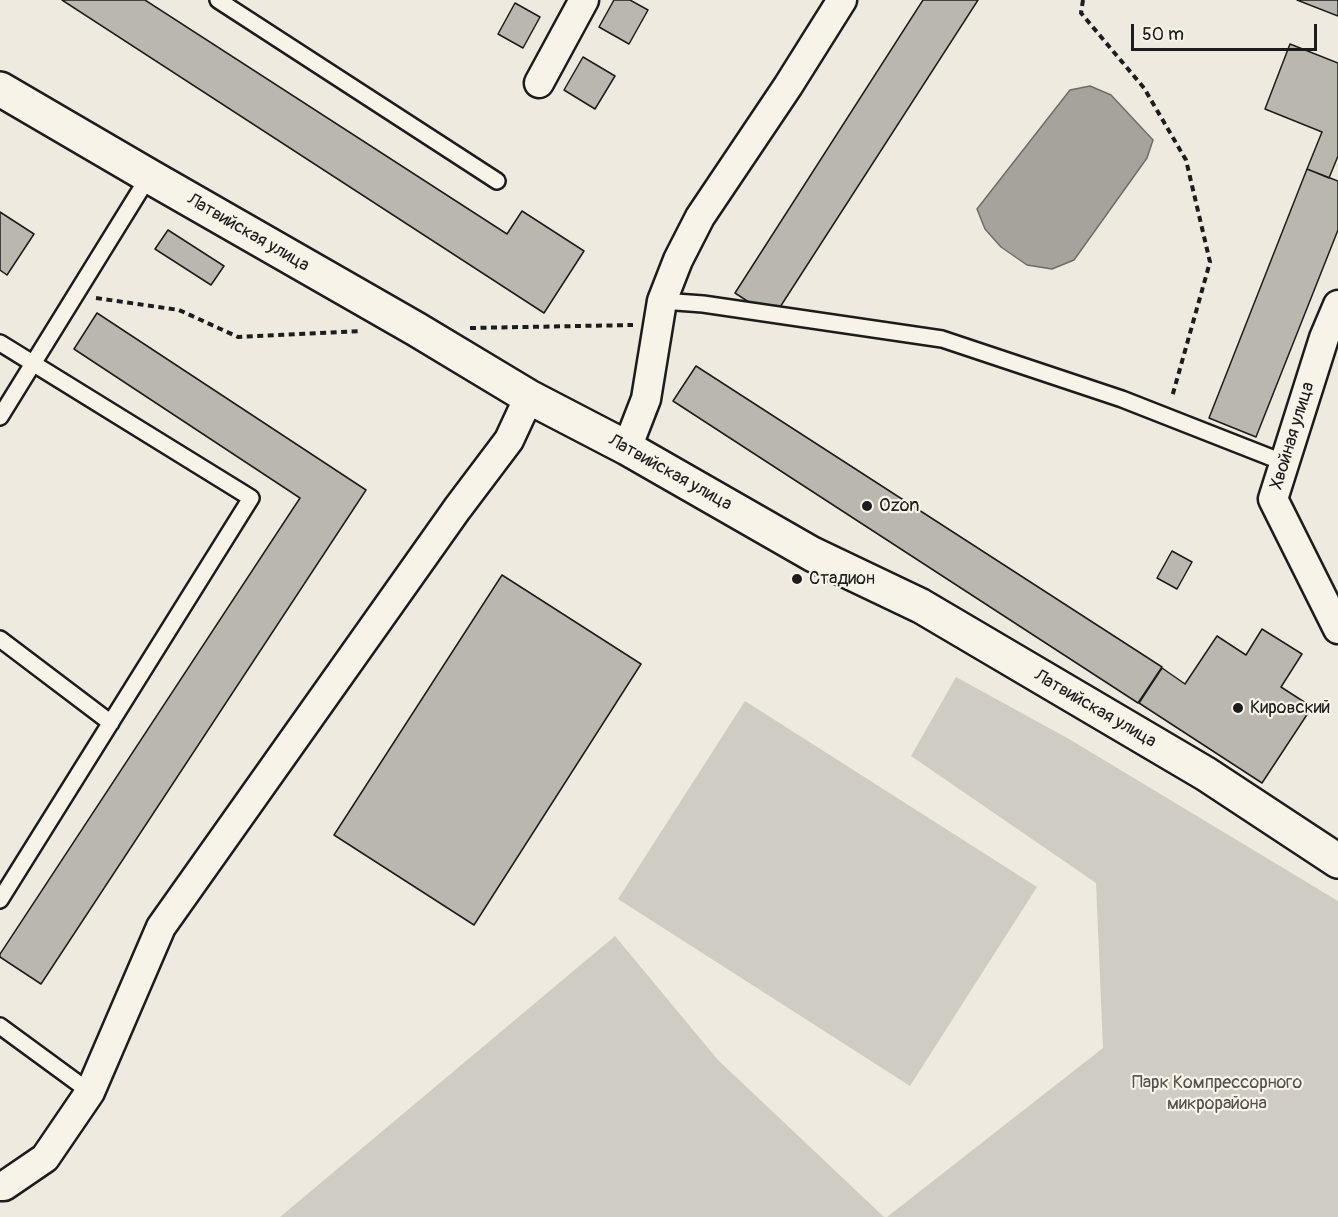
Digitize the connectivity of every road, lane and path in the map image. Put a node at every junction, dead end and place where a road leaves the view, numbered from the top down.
1 (218, 0) edge
2 (584, 0) edge
3 (842, 0) edge
4 (1083, 0) edge
5 (539, 83) dead end
6 (0, 89) edge
7 (149, 176) junction
8 (497, 181) dead end
9 (88, 297) dead end
10 (1338, 305) edge
11 (660, 313) junction
12 (462, 328) dead end
13 (368, 331) dead end
14 (0, 343) edge
15 (34, 364) junction
16 (529, 397) junction
17 (1167, 416) junction
18 (0, 417) edge
19 (627, 448) junction
20 (1285, 463) junction
21 (1338, 629) edge
22 (0, 639) edge
23 (111, 723) junction
24 (1338, 861) edge
25 (0, 900) edge
26 (0, 1026) edge
27 (90, 1092) junction
28 (0, 1186) edge

1 - 8 lane
2 - 5 street
3 - 11 street
4 - 17 path
6 - 7 street, Латвийская улица
7 - 15 lane
7 - 16 street, Латвийская улица
9 - 13 path
10 - 20 street, Хвойная улица
11 - 12 path
11 - 17 lane
11 - 19 street
14 - 15 lane
15 - 18 lane
15 - 23 lane
16 - 19 street, Латвийская улица
16 - 27 street
17 - 20 lane
19 - 24 street, Латвийская улица
20 - 21 street, Хвойная улица
22 - 23 lane
23 - 25 lane
26 - 27 lane
27 - 28 street

